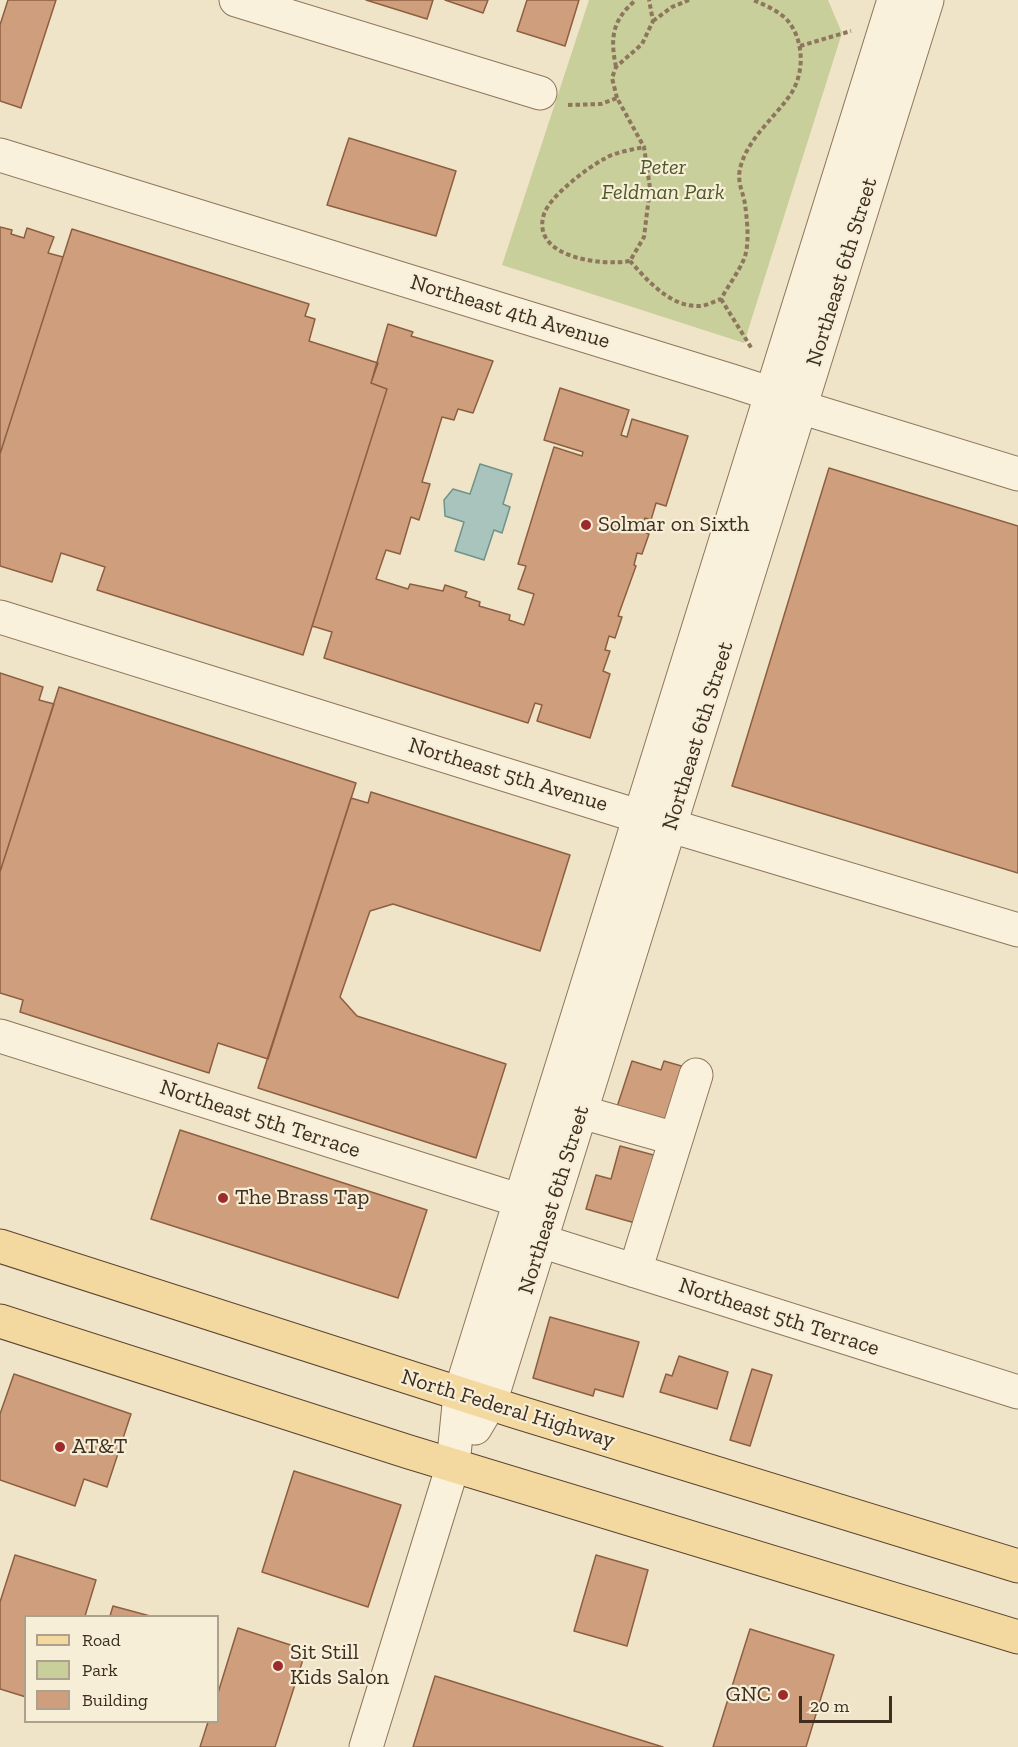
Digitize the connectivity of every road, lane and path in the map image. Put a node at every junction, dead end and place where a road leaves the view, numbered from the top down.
1 (236, 0) edge
2 (636, 0) edge
3 (649, 0) edge
4 (689, 0) edge
5 (753, 0) edge
6 (894, 0) edge
7 (927, 0) edge
8 (653, 21) junction
9 (851, 31) dead end
10 (800, 46) junction
11 (616, 67) junction
12 (540, 93) joint
13 (617, 98) junction
14 (644, 147) junction
15 (0, 155) edge
16 (630, 261) junction
17 (721, 299) junction
18 (754, 353) dead end
19 (786, 401) junction
20 (1018, 474) edge
21 (0, 617) edge
22 (656, 821) junction
23 (1018, 930) edge
24 (0, 1036) edge
25 (696, 1075) dead end
26 (581, 1112) junction
27 (676, 1139) junction
28 (520, 1201) junction
29 (541, 1241) junction
30 (0, 1246) edge
31 (635, 1271) junction
32 (0, 1321) edge
33 (1018, 1392) edge
34 (475, 1399) junction
35 (453, 1465) junction
36 (1018, 1566) edge
37 (1018, 1637) edge
38 (366, 1747) edge

1 - 12 street
2 - 11 path
3 - 8 path
4 - 8 path
5 - 10 path
6 - 19 street, Northeast 6th Street
7 - 19 street, Northeast 6th Street
8 - 11 path
9 - 10 path
10 - 17 path
11 - 13 path
12 - 13 path
13 - 14 path
14 - 16 path
14 - 16 path
15 - 19 street, Northeast 4th Avenue
16 - 17 path
17 - 18 path
19 - 20 street, Northeast 4th Avenue
19 - 22 street, Northeast 6th Street
21 - 22 street, Northeast 5th Avenue
22 - 23 street, Northeast 5th Avenue
22 - 26 street, Northeast 6th Street
22 - 28 street, Northeast 6th Street
24 - 28 street, Northeast 5th Terrace
25 - 27 street
26 - 27 street
26 - 29 street, Northeast 6th Street
27 - 31 street
28 - 34 street, Northeast 6th Street
29 - 31 street, Northeast 5th Terrace
29 - 34 street, Northeast 6th Street
30 - 34 main road, North Federal Highway
31 - 33 street, Northeast 5th Terrace
32 - 35 main road
34 - 35 street, Northeast 6th Street
34 - 36 main road, North Federal Highway
35 - 37 main road
35 - 38 street, Northeast 6th Street

